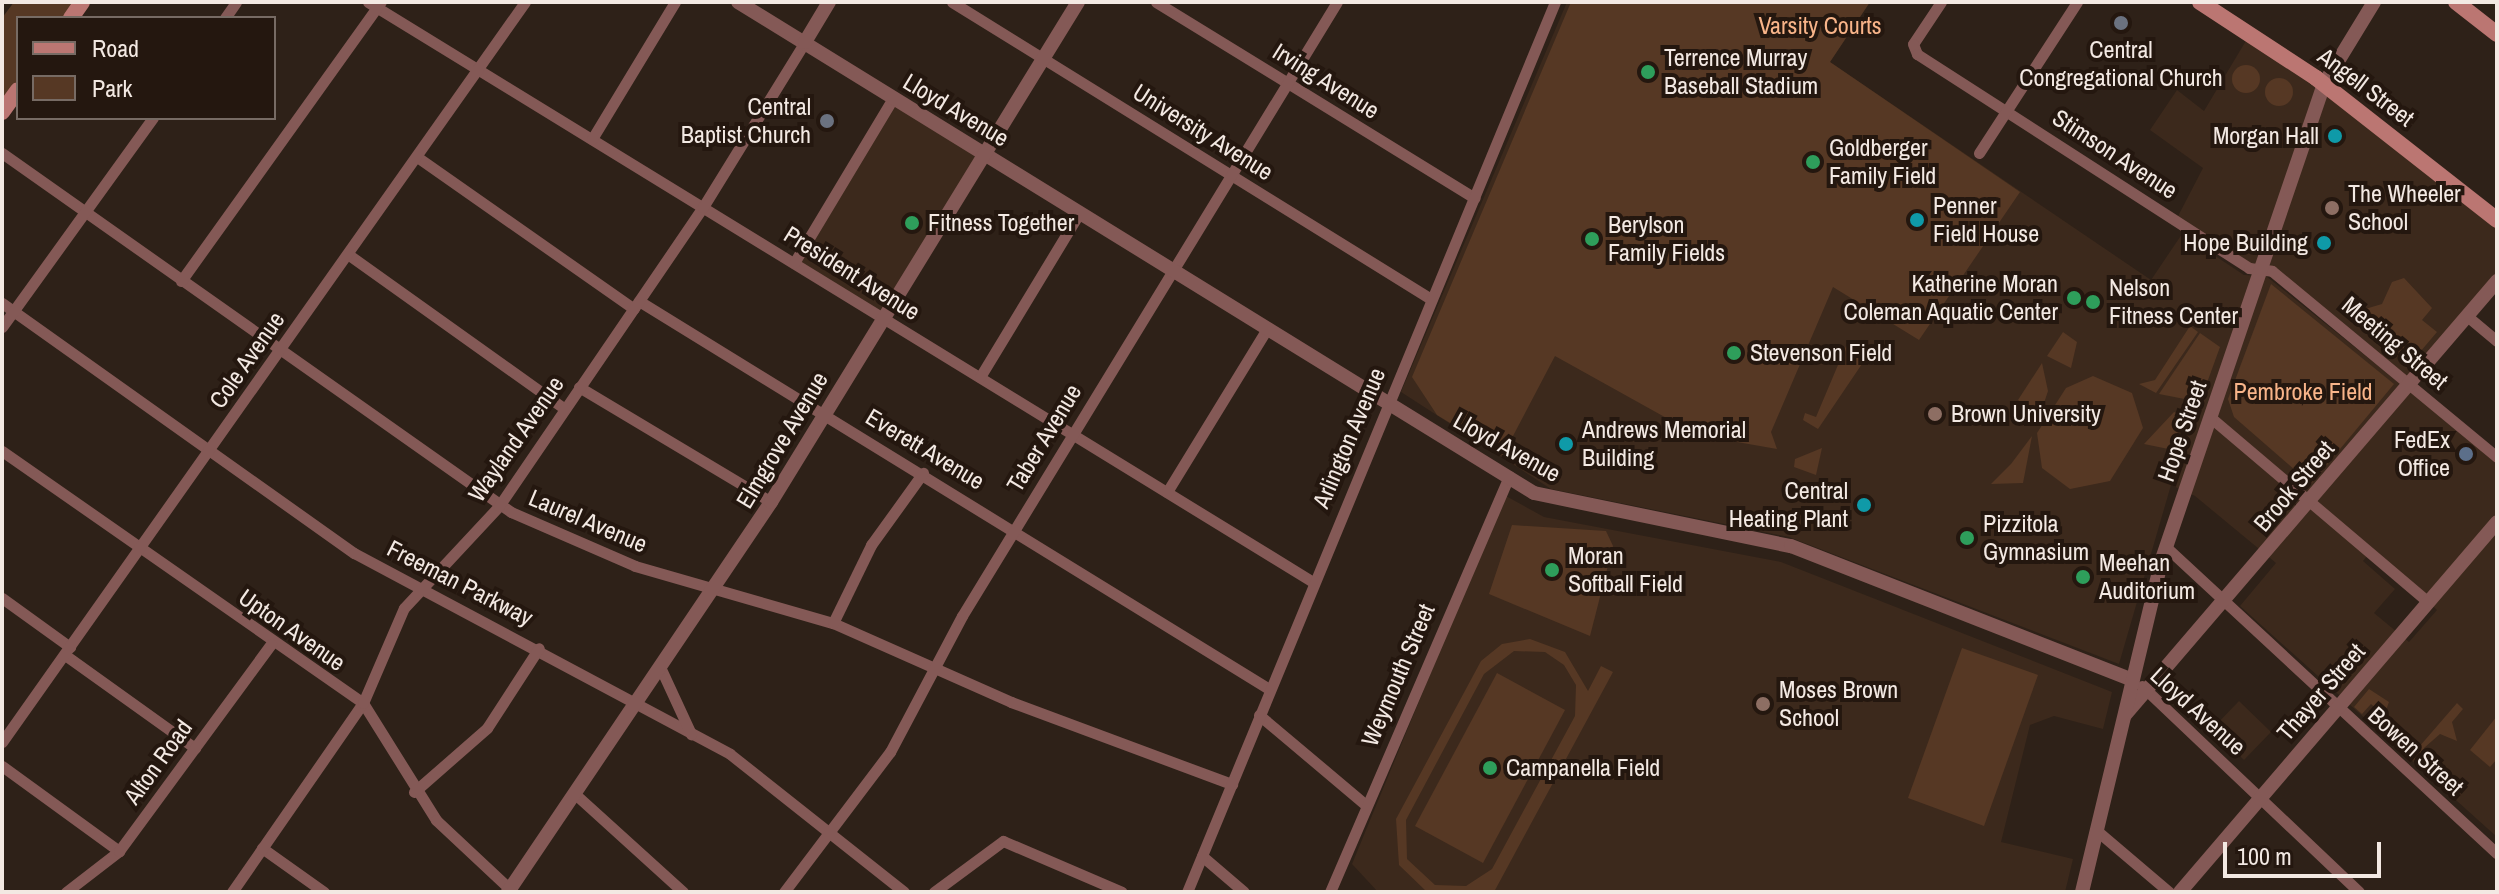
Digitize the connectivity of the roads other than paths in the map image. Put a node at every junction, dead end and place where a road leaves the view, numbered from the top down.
1 (525, 2) edge
2 (675, 2) edge
3 (738, 2) edge
4 (829, 2) edge
5 (952, 2) edge
6 (1078, 2) edge
7 (1156, 2) edge
8 (1337, 2) edge
9 (1555, 2) edge
10 (1941, 2) edge
11 (2077, 2) edge
12 (2200, 2) edge
13 (2374, 2) edge
14 (2456, 2) edge
15 (376, 4) edge
16 (2497, 34) edge
17 (805, 42) junction
18 (1043, 59) junction
19 (482, 72) junction
20 (1289, 83) junction
21 (2324, 84) junction
22 (16, 93) edge
23 (893, 98) junction
24 (2006, 110) junction
25 (2, 112) edge
26 (152, 120) edge
27 (592, 139) junction
28 (2, 153) edge
29 (984, 153) junction
30 (1979, 153) dead end
31 (420, 159) junction
32 (1233, 176) junction
33 (1474, 198) junction
34 (703, 207) junction
35 (1080, 212) junction
36 (85, 213) junction
37 (2497, 220) edge
38 (349, 255) junction
39 (794, 263) junction
40 (2261, 270) junction
41 (1175, 272) junction
42 (181, 281) junction
43 (2497, 281) edge
44 (1431, 299) junction
45 (2, 303) edge
46 (637, 305) junction
47 (14, 312) junction
48 (2467, 316) junction
49 (883, 318) junction
50 (2, 327) edge
51 (1268, 327) junction
52 (2497, 341) edge
53 (280, 352) junction
54 (980, 377) junction
55 (2410, 384) junction
56 (579, 387) junction
57 (1388, 402) junction
58 (565, 409) junction
59 (825, 414) junction
60 (2210, 417) junction
61 (1072, 434) junction
62 (209, 450) junction
63 (2, 451) edge
64 (2497, 457) edge
65 (923, 473) junction
66 (1509, 476) junction
67 (1167, 492) junction
68 (2310, 501) junction
69 (771, 502) junction
70 (499, 506) junction
71 (2497, 522) edge
72 (1014, 530) junction
73 (2166, 547) junction
74 (140, 549) junction
75 (1313, 582) junction
76 (419, 587) junction
77 (714, 591) junction
78 (2, 598) edge
79 (2428, 602) junction
80 (2224, 603) junction
81 (833, 623) junction
82 (271, 644) junction
83 (539, 648) junction
84 (68, 651) junction
85 (661, 669) junction
86 (935, 669) junction
87 (2133, 680) junction
88 (1269, 689) junction
89 (2149, 691) junction
90 (363, 703) junction
91 (636, 705) junction
92 (2336, 708) junction
93 (1259, 715) junction
94 (2123, 717) junction
95 (691, 734) junction
96 (2, 742) edge
97 (195, 748) junction
98 (2, 766) edge
99 (1232, 784) junction
100 (414, 792) junction
101 (575, 794) junction
102 (2259, 798) junction
103 (1366, 805) junction
104 (2096, 830) junction
105 (832, 831) junction
106 (262, 848) junction
107 (119, 851) junction
108 (2497, 854) edge
109 (1202, 856) junction
110 (511, 891) edge
111 (66, 892) edge
112 (232, 892) edge
113 (324, 892) edge
114 (683, 892) edge
115 (784, 892) edge
116 (904, 892) edge
117 (934, 892) edge
118 (1122, 892) edge
119 (1187, 892) edge
120 (1244, 892) edge
121 (1330, 892) edge
122 (2082, 892) edge
123 (2169, 892) edge
124 (2180, 892) edge
125 (2359, 892) edge

1 - 19 street, Cole Avenue
2 - 27 street
3 - 17 street, Lloyd Avenue
4 - 17 street, Wayland Avenue
5 - 18 street, University Avenue
6 - 18 street, Elmgrove Avenue
7 - 20 street, Irving Avenue
8 - 20 street, Taber Avenue
9 - 33 street, Arlington Avenue
10 - 24 street, Stimson Avenue
11 - 24 street
12 - 21 main road, Angell Street
13 - 21 street, Hope Street
14 - 16 main road
15 - 19 street, President Avenue
15 - 42 street
17 - 23 street, Lloyd Avenue
17 - 34 street, Wayland Avenue
18 - 29 street, Elmgrove Avenue
18 - 32 street, University Avenue
19 - 27 street, President Avenue
19 - 31 street, Cole Avenue
20 - 32 street, Taber Avenue
20 - 33 street, Irving Avenue
21 - 37 main road, Angell Street
21 - 40 street, Hope Street
22 - 25 main road
23 - 29 street, Lloyd Avenue
23 - 39 street
24 - 30 street
24 - 40 street, Stimson Avenue
26 - 36 street
27 - 34 street, President Avenue
28 - 36 street, Laurel Avenue
29 - 35 street, Lloyd Avenue
29 - 49 street, Elmgrove Avenue
31 - 38 street, Cole Avenue
31 - 46 street, Everett Avenue
32 - 41 street, Taber Avenue
32 - 44 street, University Avenue
33 - 44 street, Arlington Avenue
34 - 39 street, President Avenue
34 - 46 street, Wayland Avenue
35 - 41 street, Lloyd Avenue
35 - 54 street
36 - 42 street, Laurel Avenue
36 - 47 street
38 - 53 street, Cole Avenue
38 - 58 street
39 - 49 street, President Avenue
40 - 55 street, Meeting Street
40 - 60 street, Hope Street
41 - 51 street, Lloyd Avenue
41 - 61 street, Taber Avenue
42 - 53 street, Laurel Avenue
43 - 48 street, Brook Street
44 - 57 street, Arlington Avenue
45 - 47 street, Freeman Parkway
46 - 56 street, Wayland Avenue
46 - 59 street, Everett Avenue
47 - 50 street
47 - 62 street, Freeman Parkway
48 - 52 street
48 - 55 street, Brook Street
49 - 54 street, President Avenue
49 - 59 street, Elmgrove Avenue
51 - 57 street, Lloyd Avenue
51 - 67 street
53 - 62 street, Cole Avenue
53 - 70 street, Laurel Avenue
54 - 61 street, President Avenue
55 - 64 street, Meeting Street
55 - 68 street, Brook Street
56 - 58 street, Wayland Avenue
56 - 69 street
57 - 66 street, Lloyd Avenue
57 - 75 street, Arlington Avenue
58 - 70 street, Wayland Avenue
59 - 65 street, Everett Avenue
59 - 69 street, Elmgrove Avenue
60 - 68 street
60 - 73 street, Hope Street
61 - 67 street, President Avenue
61 - 72 street, Taber Avenue
62 - 74 street, Cole Avenue
62 - 76 street, Freeman Parkway
63 - 74 street, Upton Avenue
65 - 72 street, Everett Avenue
65 - 81 street
66 - 87 street, Lloyd Avenue
66 - 103 street, Weymouth Street
67 - 75 street, President Avenue
68 - 79 street
68 - 80 street, Brook Street
69 - 77 street, Elmgrove Avenue
70 - 76 street, Wayland Avenue
70 - 77 street, Laurel Avenue
71 - 79 street, Thayer Street
72 - 86 street, Taber Avenue
72 - 88 street, Everett Avenue
73 - 80 street, Bowen Street
73 - 87 street, Hope Street
74 - 82 street, Upton Avenue
74 - 84 street, Cole Avenue
75 - 88 street, Arlington Avenue
76 - 83 street, Freeman Parkway
76 - 90 street, Wayland Avenue
77 - 81 street, Laurel Avenue
77 - 85 street, Elmgrove Avenue
78 - 84 street
79 - 92 street, Thayer Street
80 - 89 street, Brook Street
80 - 92 street, Bowen Street
81 - 86 street, Laurel Avenue
82 - 90 street, Upton Avenue
82 - 97 street, Alton Road
83 - 91 street, Freeman Parkway
83 - 100 street
84 - 96 street, Cole Avenue
84 - 97 street
85 - 91 street, Elmgrove Avenue
85 - 95 street
86 - 99 street, Laurel Avenue
86 - 105 street, Taber Avenue
87 - 89 street, Lloyd Avenue
87 - 94 street, Hope Street
88 - 93 street, Arlington Avenue
89 - 94 street, Brook Street
89 - 102 street, Lloyd Avenue
90 - 100 street, Upton Avenue
90 - 106 street, Wayland Avenue
91 - 95 street, Freeman Parkway
91 - 101 street, Elmgrove Avenue
92 - 102 street, Thayer Street
92 - 108 street, Bowen Street
93 - 99 street, Arlington Avenue
93 - 103 street
94 - 104 street, Hope Street
95 - 105 street, Freeman Parkway
97 - 107 street, Alton Road
98 - 107 street
99 - 109 street, Arlington Avenue
100 - 110 street, Upton Avenue
101 - 110 street, Elmgrove Avenue
101 - 114 street
102 - 124 street, Thayer Street
102 - 125 street, Lloyd Avenue
103 - 121 street, Weymouth Street
104 - 122 street, Hope Street
104 - 123 street
105 - 115 street, Taber Avenue
105 - 116 street, Freeman Parkway
106 - 112 street, Wayland Avenue
106 - 113 street
107 - 111 street, Alton Road
109 - 119 street, Arlington Avenue
109 - 120 street
117 - 118 street

